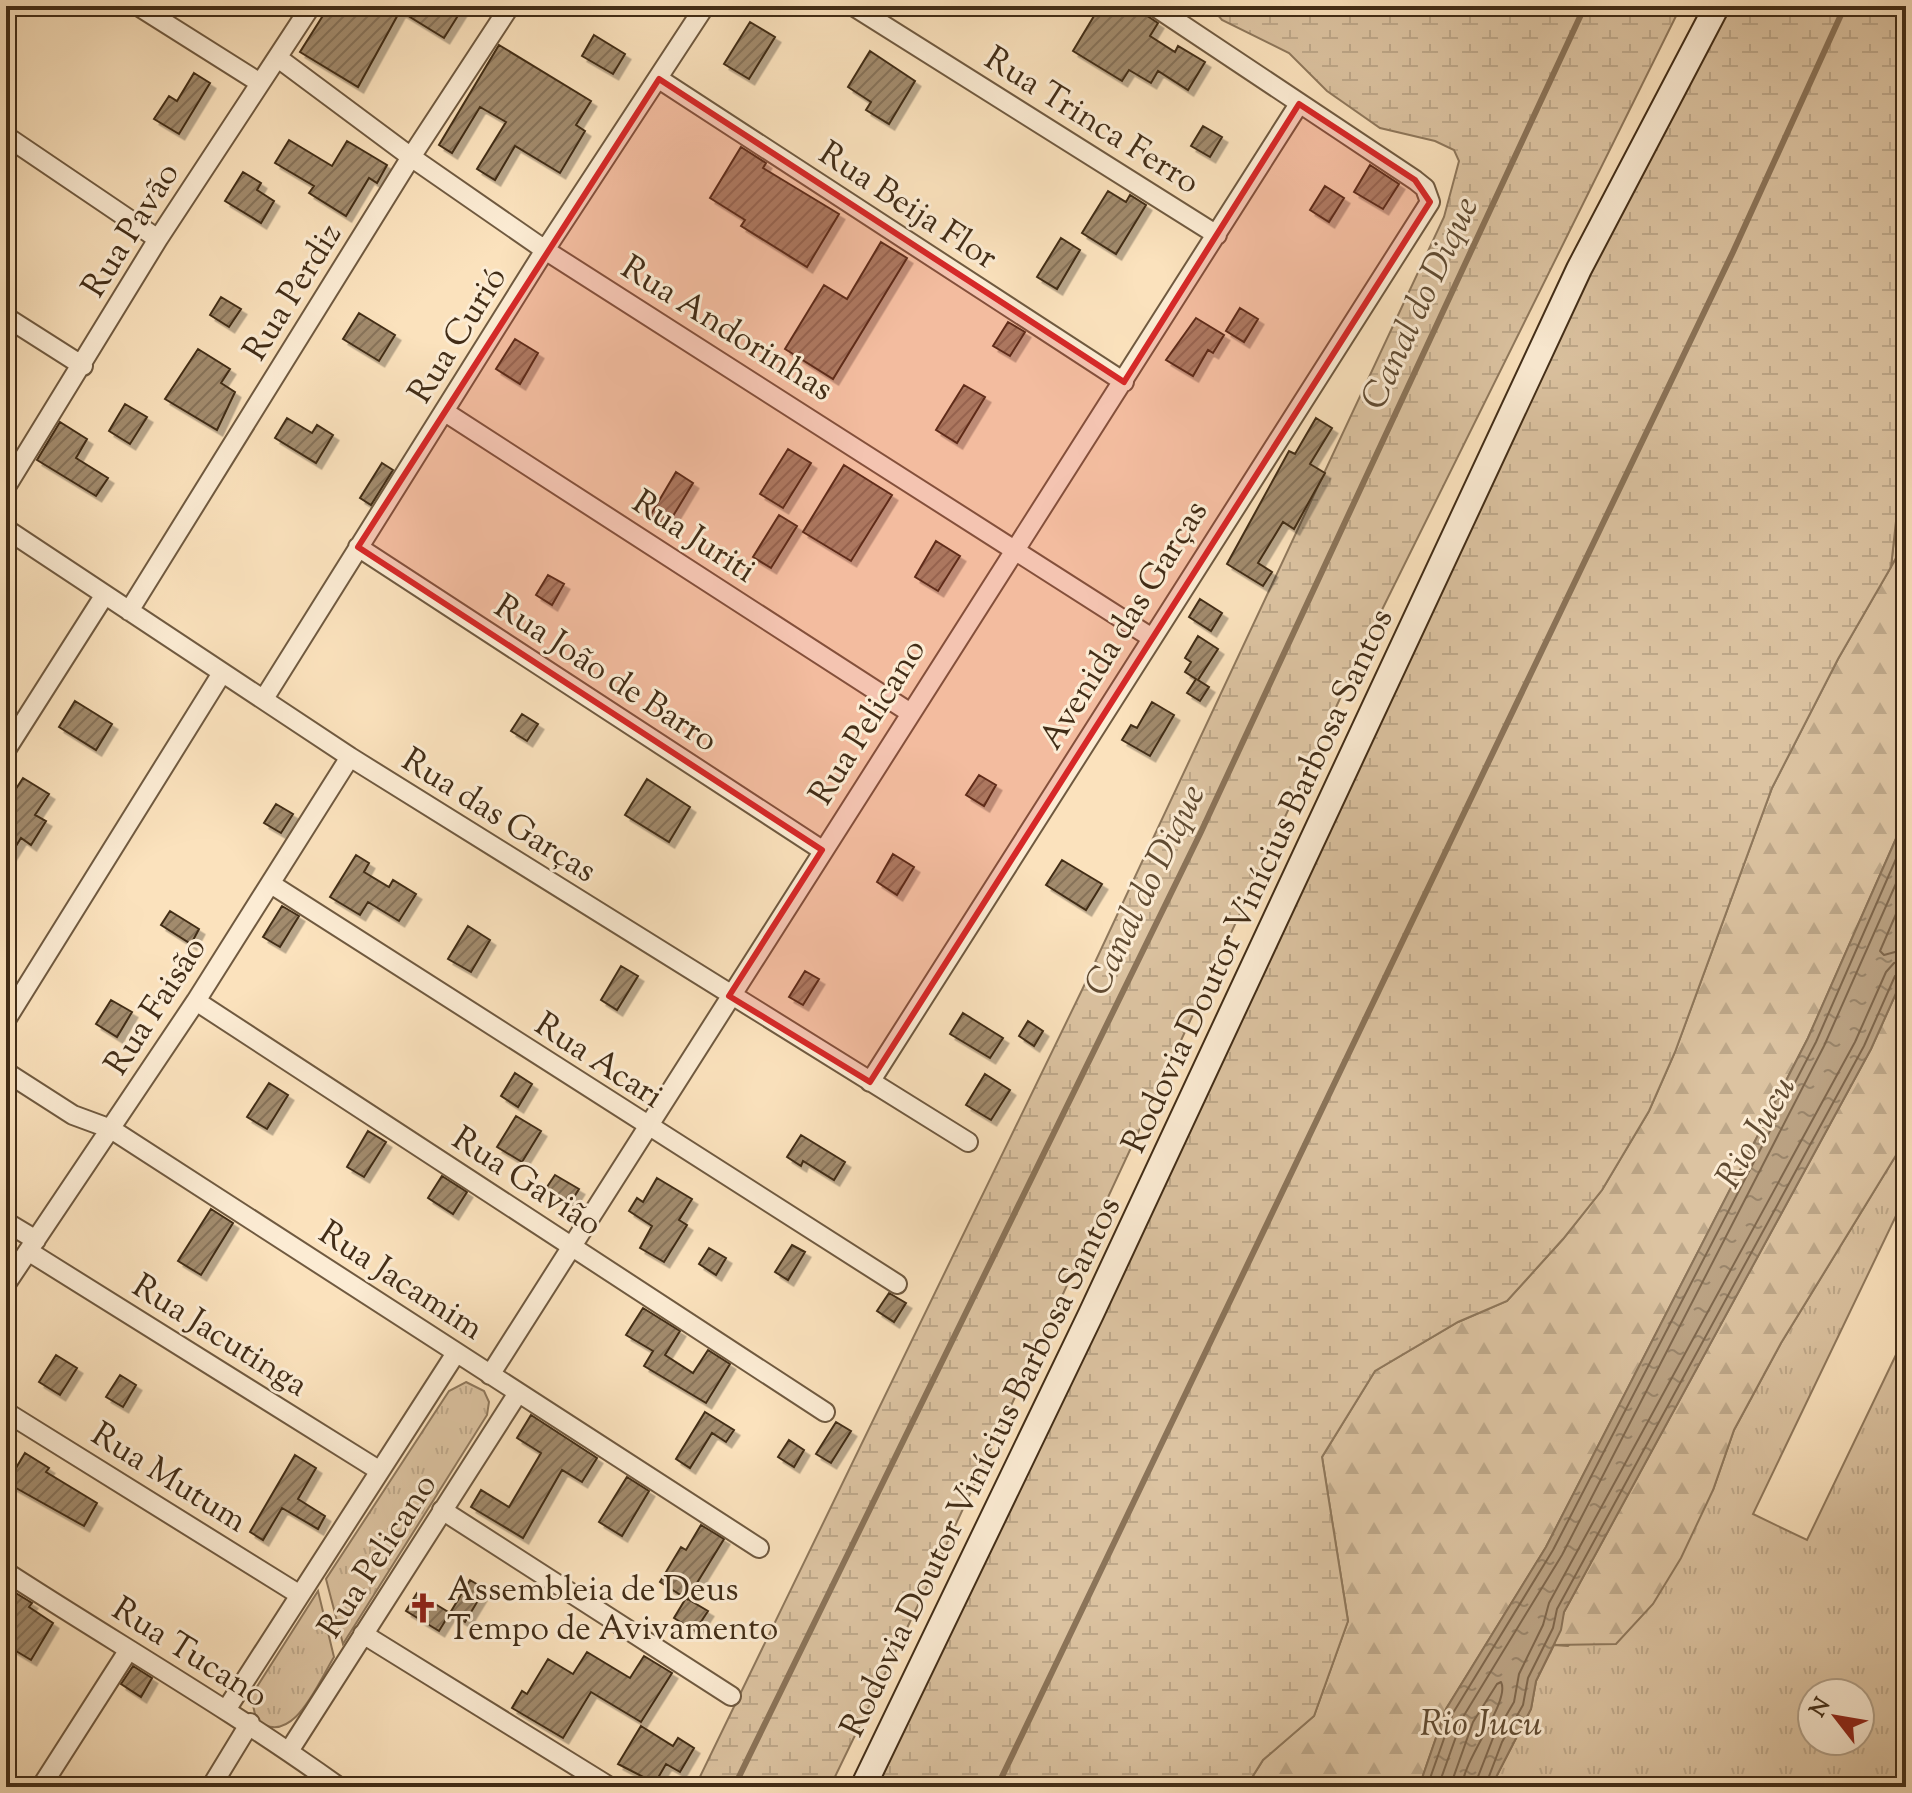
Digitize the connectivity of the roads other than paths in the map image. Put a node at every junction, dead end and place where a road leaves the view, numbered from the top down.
1 (138, 6) edge
2 (311, 6) edge
3 (510, 6) edge
4 (705, 6) edge
5 (853, 6) edge
6 (1154, 6) edge
7 (1717, 6) edge
8 (278, 58) junction
9 (659, 79) junction
10 (260, 83) junction
11 (1299, 104) junction
12 (6, 136) edge
13 (411, 157) junction
14 (1217, 235) junction
15 (158, 239) junction
16 (545, 250) junction
17 (6, 317) edge
18 (83, 366) junction
19 (1124, 382) junction
20 (445, 412) junction
21 (6, 487) edge
22 (6, 529) edge
23 (358, 547) junction
24 (1015, 548) junction
25 (104, 596) junction
26 (129, 611) junction
27 (1152, 638) junction
28 (222, 673) junction
29 (265, 697) junction
30 (909, 712) junction
31 (6, 750) edge
32 (350, 757) junction
33 (822, 850) junction
34 (271, 884) junction
35 (729, 996) junction
36 (196, 1001) junction
37 (6, 1020) edge
38 (6, 1072) edge
39 (870, 1082) junction
40 (647, 1127) junction
41 (111, 1129) junction
42 (968, 1142) dead end
43 (6, 1222) edge
44 (32, 1246) junction
45 (571, 1246) junction
46 (6, 1284) edge
47 (897, 1284) dead end
48 (456, 1353) junction
49 (490, 1375) junction
50 (518, 1393) junction
51 (6, 1412) edge
52 (825, 1412) dead end
53 (380, 1471) junction
54 (442, 1510) junction
55 (759, 1548) dead end
56 (6, 1572) edge
57 (300, 1595) junction
58 (363, 1634) junction
59 (128, 1651) junction
60 (731, 1696) dead end
61 (226, 1710) junction
62 (250, 1723) junction
63 (289, 1751) junction
64 (41, 1787) edge
65 (211, 1787) edge
66 (339, 1787) edge
67 (610, 1787) edge
68 (863, 1787) edge

1 - 10 street
2 - 8 street, Rua Pavão
3 - 13 street, Rua Perdiz
4 - 9 street, Rua Curió
5 - 14 street, Rua Trinca Ferro
6 - 11 street
7 - 68 main road, Rodovia Doutor Vinícius Barbosa Santos
8 - 10 street, Rua Pavão
8 - 13 street, Rua Andorinhas
9 - 16 street, Rua Curió
9 - 19 street, Rua Beija Flor
10 - 15 street, Rua Pavão
11 - 14 street, Rua Pelicano
11 - 27 street, Avenida das Garças
12 - 15 street
13 - 16 street, Rua Andorinhas
13 - 26 street, Rua Perdiz
14 - 19 street, Rua Pelicano
15 - 18 street, Rua Pavão
16 - 20 street, Rua Curió
16 - 24 street, Rua Andorinhas
17 - 18 street
18 - 21 street, Rua Pavão
19 - 24 street, Rua Pelicano
20 - 23 street, Rua Curió
20 - 30 street, Rua Juriti
22 - 25 street, Rua das Garças
23 - 29 street, Rua Curió
23 - 33 street, Rua João de Barro
24 - 27 street, Rua Andorinhas
24 - 30 street, Rua Pelicano
25 - 26 street, Rua das Garças
25 - 31 street
26 - 28 street, Rua das Garças
27 - 39 street, Avenida das Garças
28 - 29 street, Rua das Garças
28 - 37 street
29 - 32 street, Rua das Garças
30 - 33 street, Rua Pelicano
32 - 34 street, Rua Faisão
32 - 35 street, Rua das Garças
33 - 35 street, Rua Pelicano
34 - 36 street, Rua Faisão
34 - 40 street, Rua Acari
35 - 39 street, Rua das Garças
35 - 40 street, Rua Pelicano
36 - 41 street, Rua Faisão
36 - 45 street, Rua Gavião
38 - 41 street, Rua Jacamim
39 - 42 street, Rua das Garças
40 - 45 street, Rua Pelicano
40 - 47 street, Rua Acari
41 - 44 street, Rua Faisão
41 - 48 street, Rua Jacamim
43 - 44 street, Rua Jacutinga
44 - 46 street, Rua Faisão
44 - 53 street, Rua Jacutinga
45 - 49 street, Rua Pelicano
45 - 52 street, Rua Gavião
48 - 49 street, Rua Jacamim
48 - 53 street, Rua Pelicano
49 - 50 street, Rua Jacamim
50 - 54 street, Rua Pelicano
50 - 55 street, Rua Jacamim
51 - 57 street, Rua Mutum
53 - 57 street, Rua Pelicano
54 - 58 street, Rua Pelicano
54 - 60 street
56 - 59 street, Rua Tucano
57 - 61 street, Rua Pelicano
58 - 63 street, Rua Pelicano
58 - 67 street
59 - 61 street, Rua Tucano
59 - 64 street
61 - 62 street, Rua Tucano
62 - 63 street, Rua Tucano
62 - 65 street
63 - 66 street, Rua Tucano

